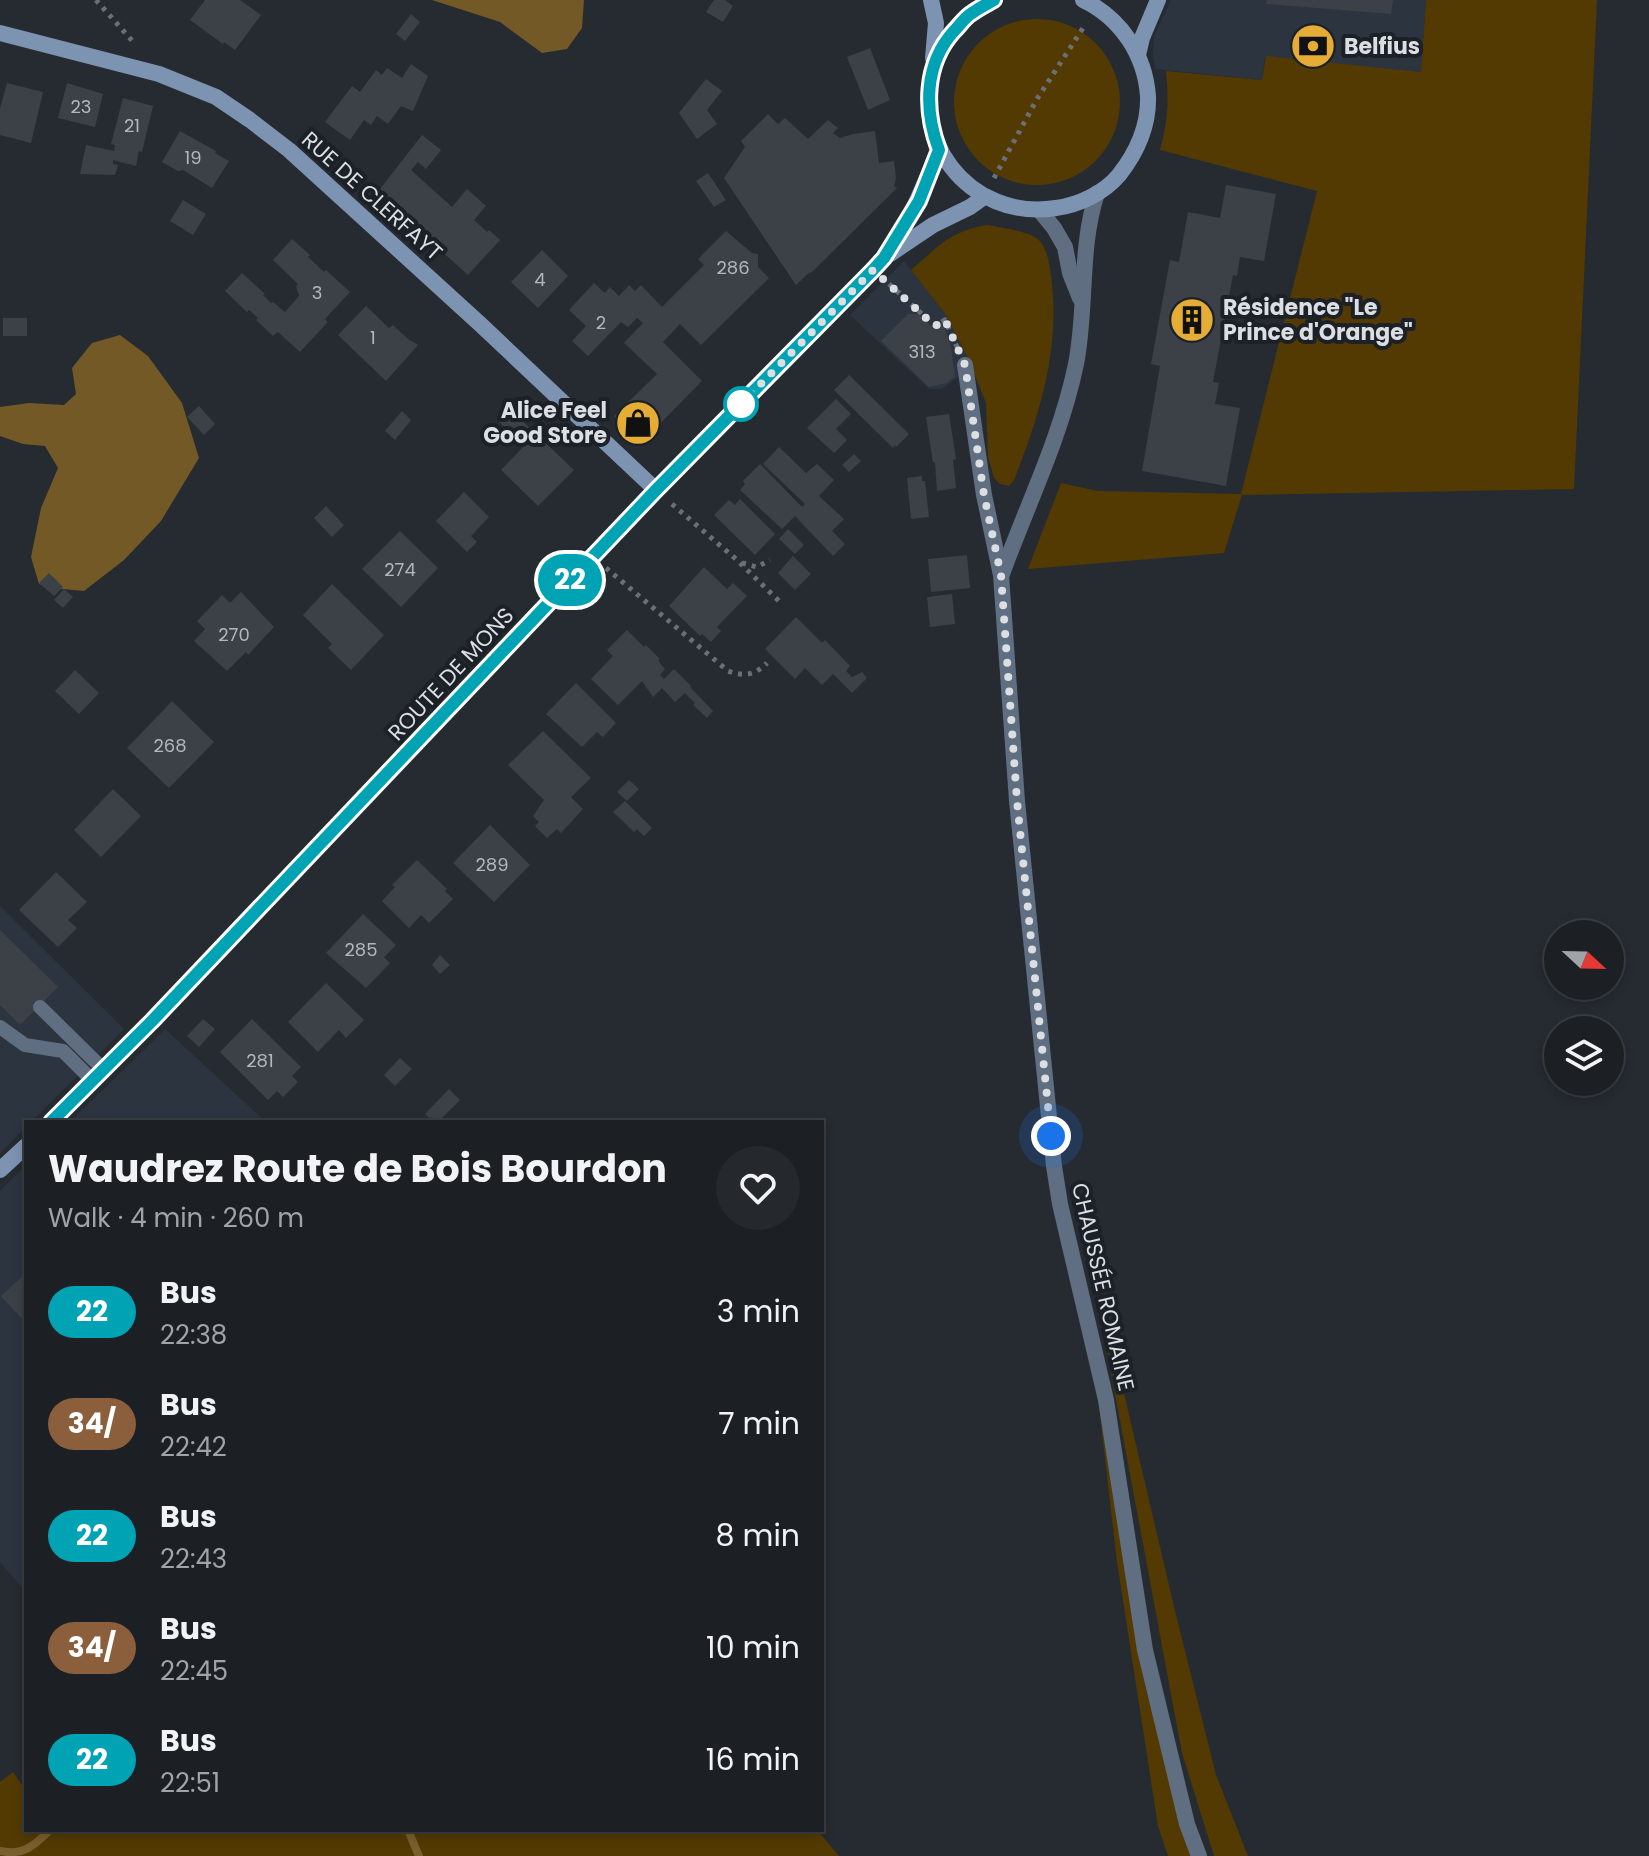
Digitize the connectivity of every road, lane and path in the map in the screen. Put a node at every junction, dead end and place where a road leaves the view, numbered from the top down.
1 (96, 0) edge
2 (931, 0) edge
3 (994, 0) edge
4 (1158, 0) edge
5 (1088, 2) edge
6 (0, 33) edge
7 (1138, 55) junction
8 (932, 69) junction
9 (159, 74) junction
10 (939, 150) junction
11 (1097, 193) junction
12 (984, 197) junction
13 (1040, 211) junction
14 (879, 264) junction
15 (1082, 303) junction
16 (965, 365) joint
17 (656, 490) junction
18 (592, 556) junction
19 (737, 560) junction
20 (770, 560) dead end
21 (1001, 575) junction
22 (781, 603) dead end
23 (767, 663) dead end
24 (40, 1007) dead end
25 (0, 1027) edge
26 (98, 1075) junction
27 (53, 1120) edge
28 (24, 1148) edge
29 (0, 1170) edge
30 (1199, 1856) edge

1 - 9 path
2 - 8 main road
3 - 8 main road
4 - 7 main road
5 - 7 main road
5 - 12 path
6 - 9 main road, RUE DE CLERFAYT
7 - 11 main road
8 - 10 main road
9 - 17 main road, RUE DE CLERFAYT
10 - 12 main road
10 - 14 main road, ROUTE DE MONS
11 - 13 main road
11 - 15 street, CHAUSSÉE ROMAINE
12 - 13 main road
12 - 14 main road, ROUTE DE MONS
13 - 15 street, CHAUSSÉE ROMAINE
14 - 16 path
14 - 17 main road, ROUTE DE MONS
15 - 21 street, CHAUSSÉE ROMAINE
16 - 21 street, CHAUSSÉE ROMAINE
17 - 18 main road, ROUTE DE MONS
17 - 19 path
18 - 23 path
18 - 26 main road, ROUTE DE MONS
19 - 20 path
19 - 22 path
21 - 30 street, CHAUSSÉE ROMAINE
24 - 26 lane
25 - 26 lane
26 - 27 main road, ROUTE DE MONS
28 - 29 main road

